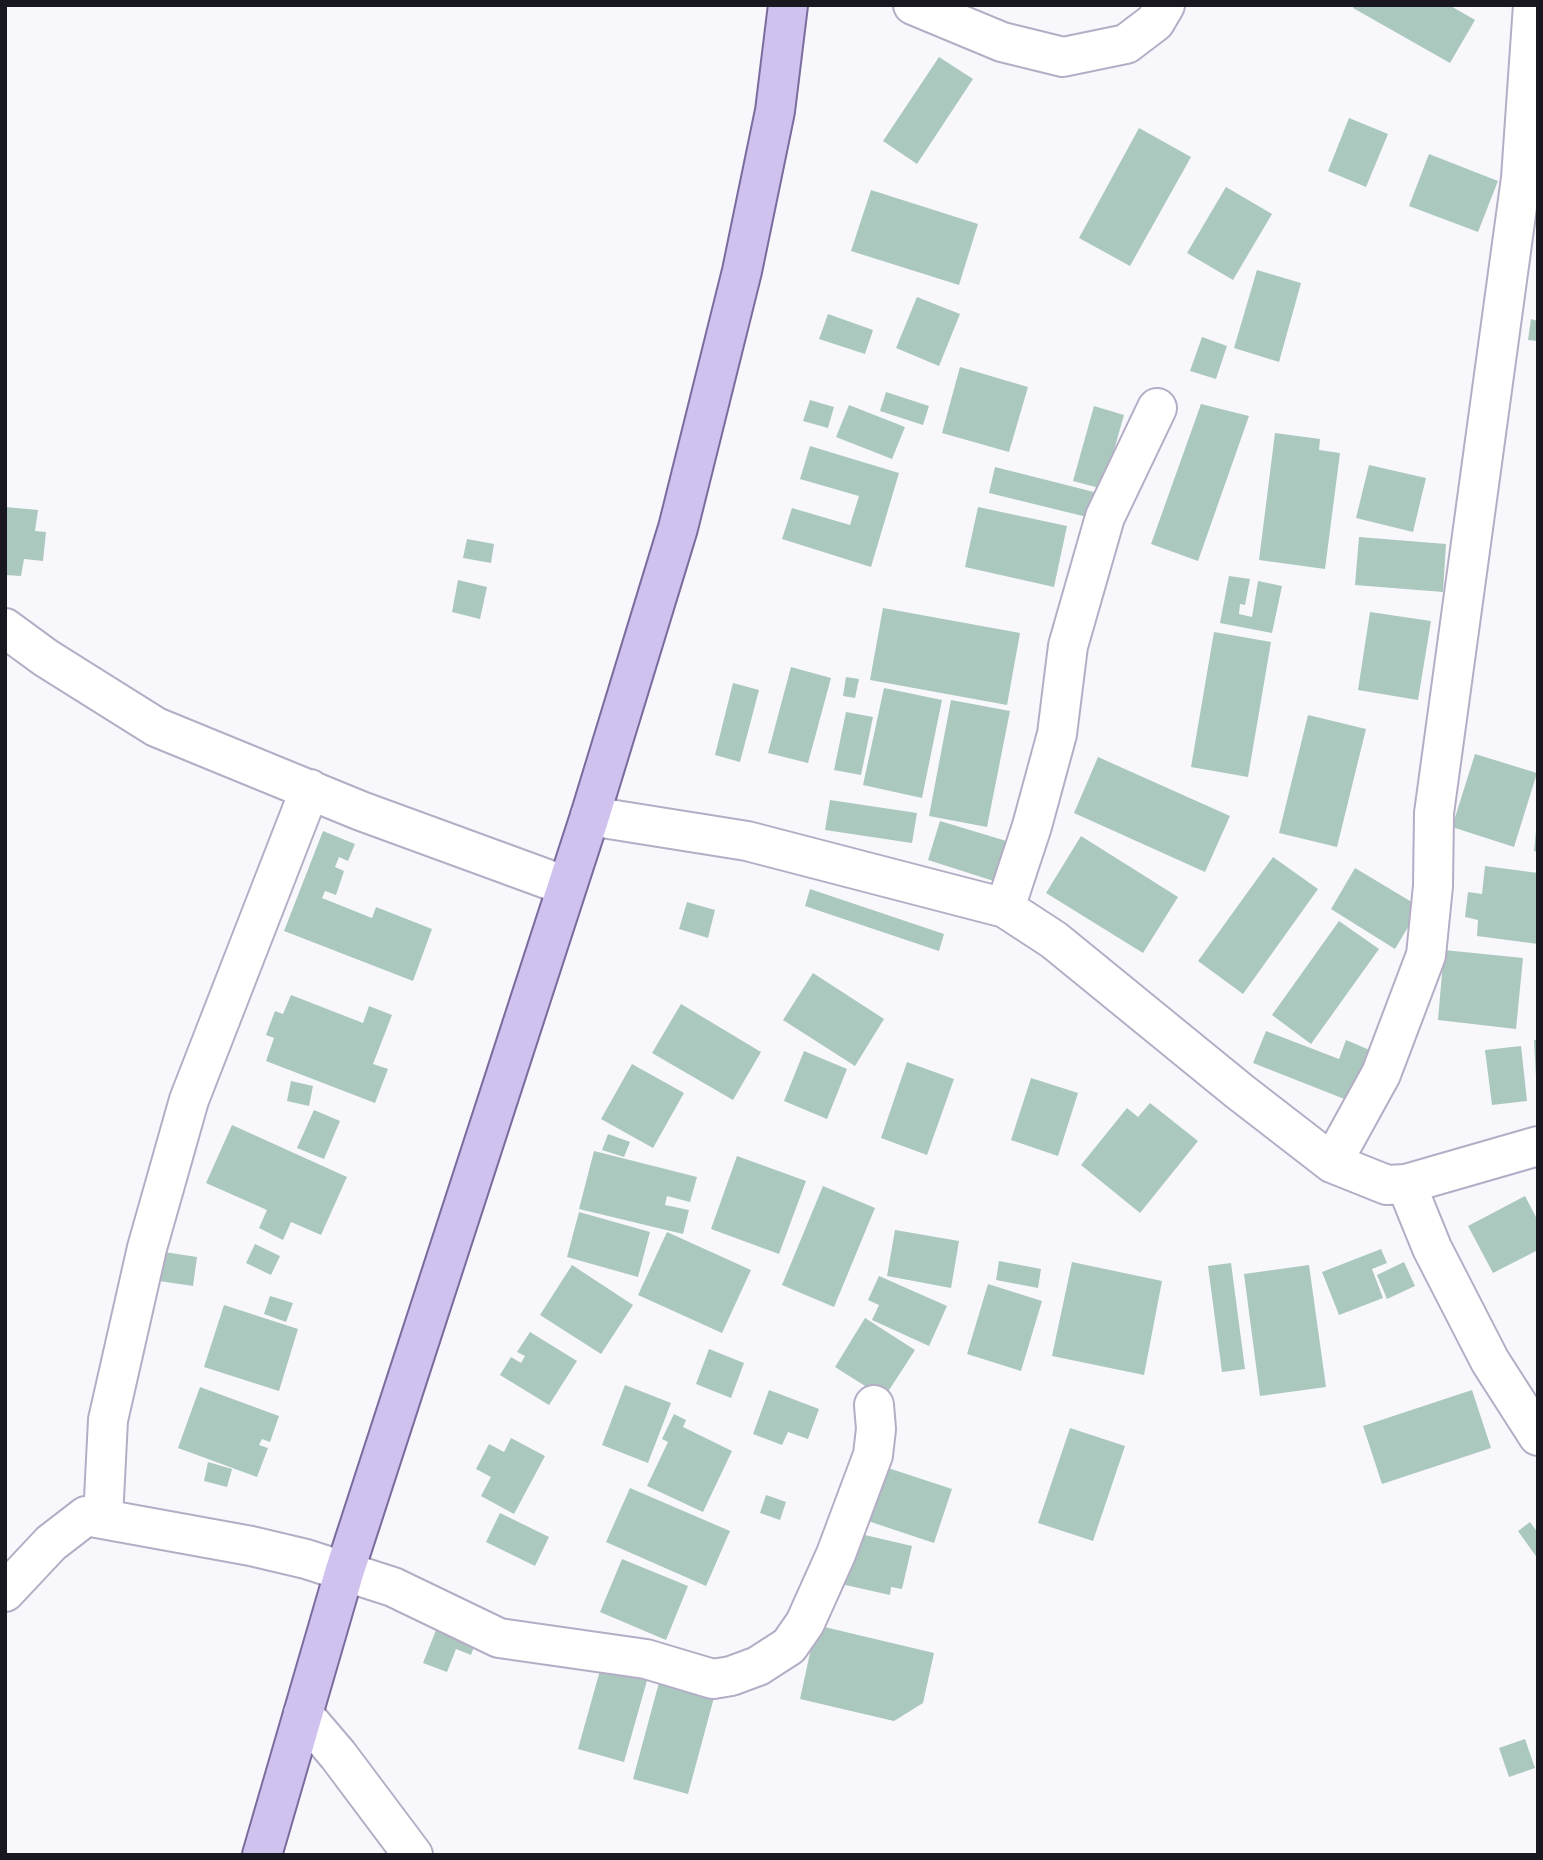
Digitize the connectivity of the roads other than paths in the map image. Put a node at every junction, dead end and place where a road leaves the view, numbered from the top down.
1 (788, 5) edge
2 (913, 5) edge
3 (1165, 5) edge
4 (1533, 5) edge
5 (1157, 408) dead end
6 (5, 628) edge
7 (310, 789) junction
8 (590, 816) junction
9 (566, 886) junction
10 (1005, 908) junction
11 (1538, 1146) edge
12 (1332, 1163) junction
13 (1406, 1184) junction
14 (874, 1405) dead end
15 (1538, 1436) edge
16 (103, 1518) junction
17 (344, 1573) junction
18 (5, 1592) edge
19 (303, 1714) junction
20 (262, 1855) edge
21 (413, 1855) edge

1 - 8 main road
2 - 3 street
4 - 12 street
5 - 10 street
6 - 7 street
7 - 9 street
7 - 16 street
8 - 9 main road
8 - 10 street
9 - 17 main road
10 - 12 street
11 - 13 street
12 - 13 street
13 - 15 street
14 - 17 street
16 - 17 street
16 - 18 street
17 - 19 main road
19 - 20 main road
19 - 21 street

